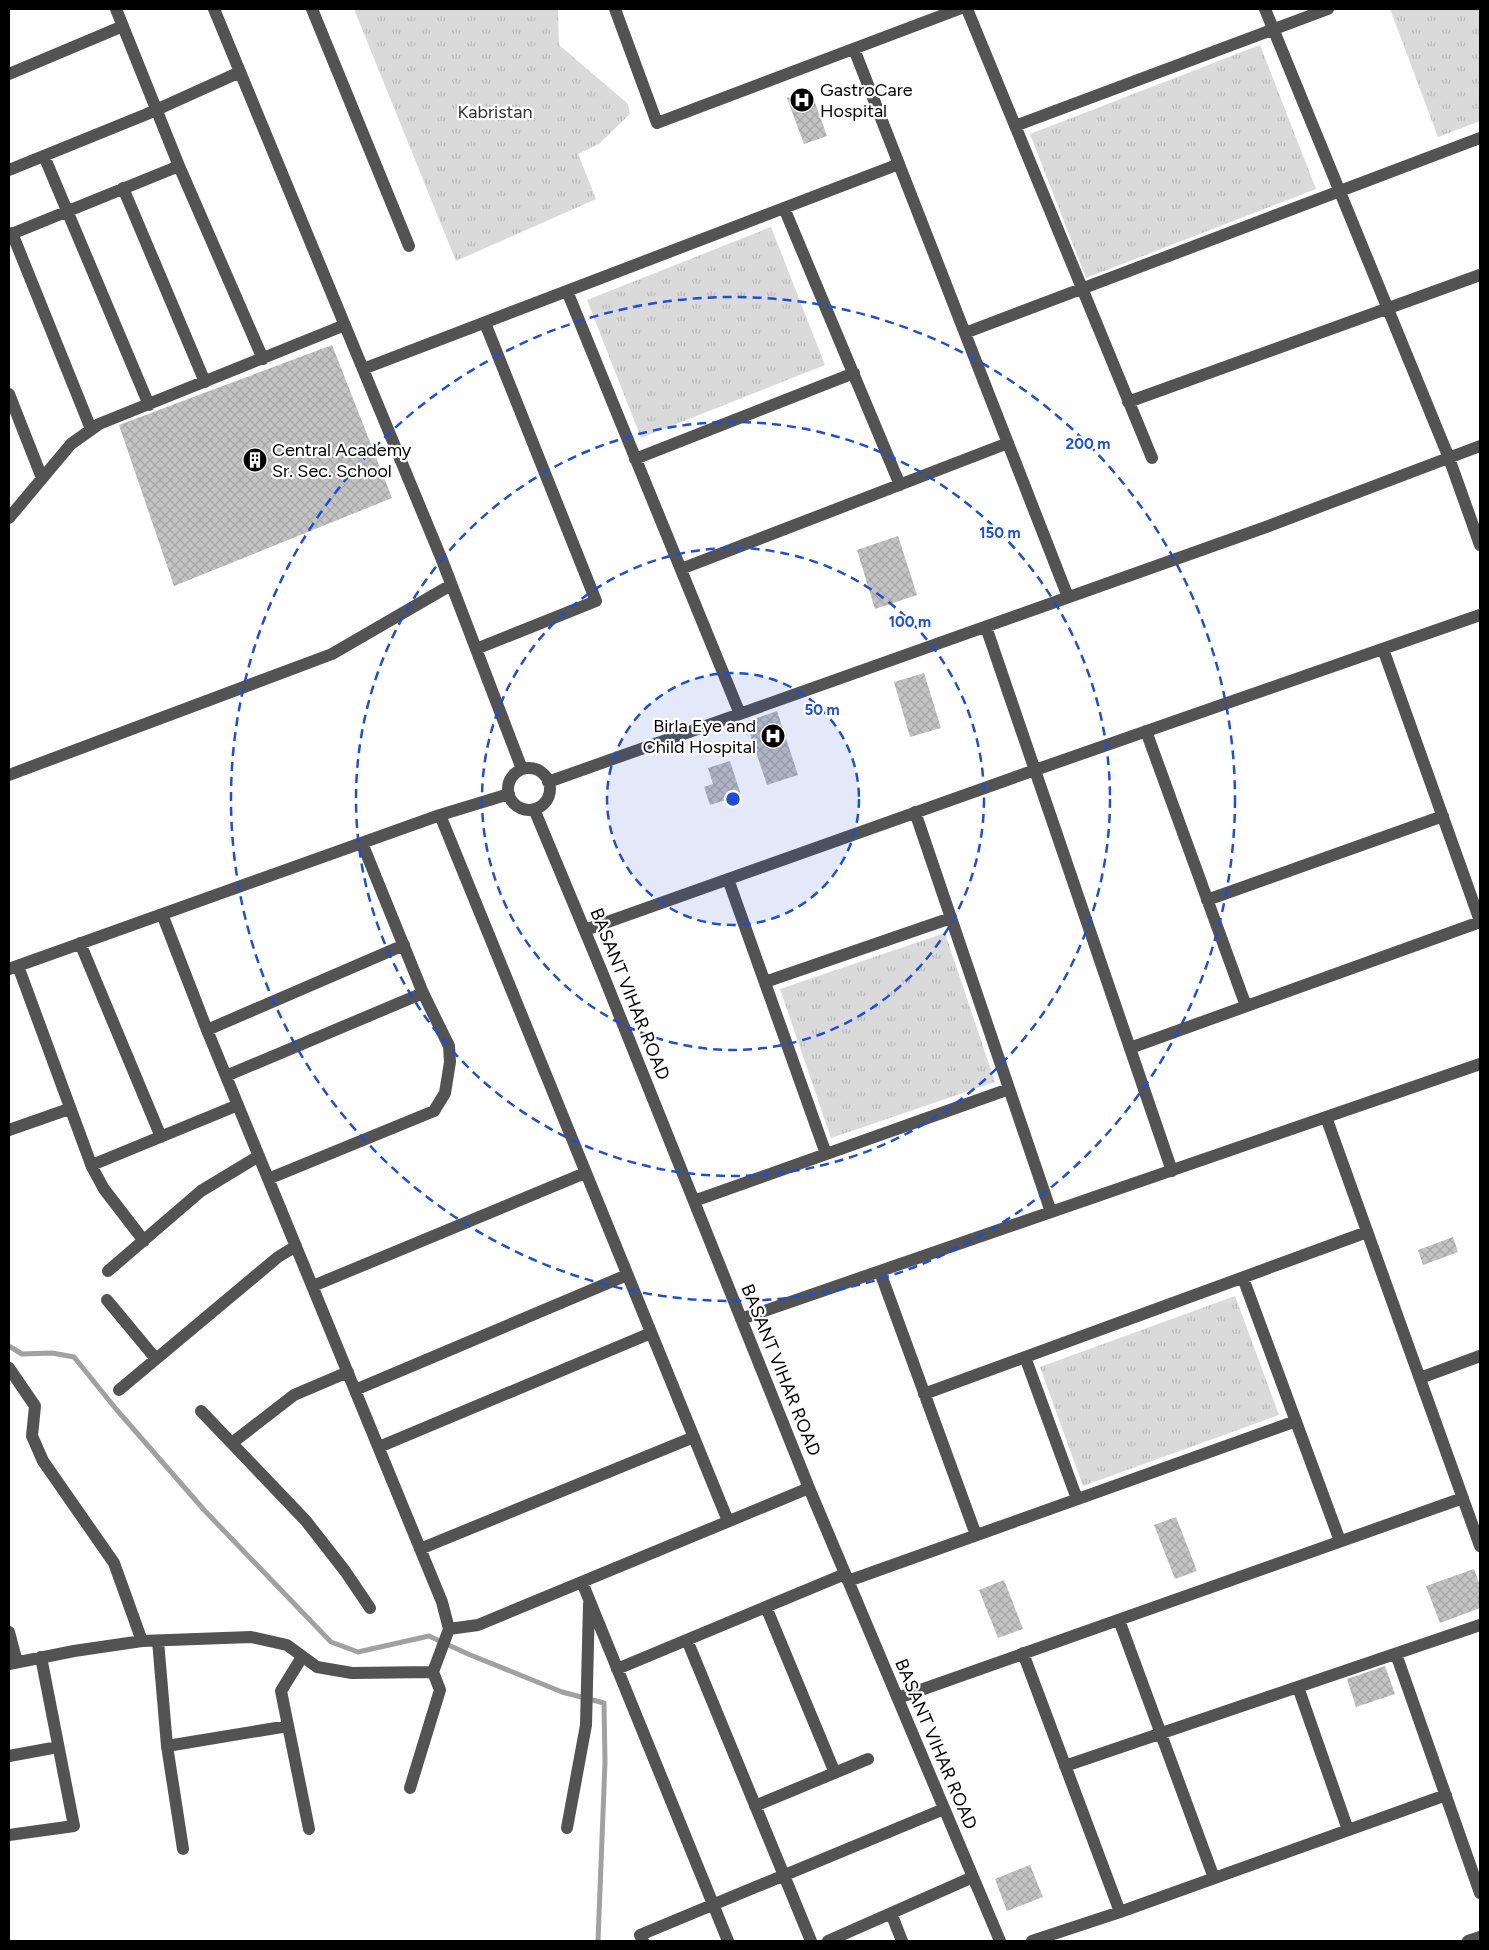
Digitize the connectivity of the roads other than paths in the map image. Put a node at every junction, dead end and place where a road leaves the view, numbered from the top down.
1 (116, 9) edge
2 (214, 9) edge
3 (312, 9) edge
4 (614, 9) edge
5 (959, 9) edge
6 (966, 9) edge
7 (1265, 9) edge
8 (1328, 9) edge
9 (123, 26) junction
10 (1273, 29) junction
11 (854, 49) junction
12 (240, 72) junction
13 (9, 74) edge
14 (156, 110) junction
15 (1014, 126) junction
16 (1480, 138) edge
17 (44, 156) junction
18 (899, 164) junction
19 (178, 166) junction
20 (9, 170) edge
21 (123, 188) junction
22 (1339, 192) junction
23 (784, 208) junction
24 (67, 211) junction
25 (10, 234) edge
26 (409, 246) dead end
27 (1480, 275) edge
28 (1082, 289) junction
29 (567, 291) junction
30 (1388, 308) junction
31 (485, 323) junction
32 (345, 326) junction
33 (965, 333) junction
34 (263, 359) junction
35 (363, 369) junction
36 (854, 373) junction
37 (205, 382) junction
38 (9, 394) edge
39 (1128, 402) junction
40 (149, 405) junction
41 (91, 430) junction
42 (1008, 443) junction
43 (1480, 446) edge
44 (1152, 458) dead end
45 (1449, 458) junction
46 (635, 459) junction
47 (42, 478) junction
48 (900, 484) junction
49 (9, 518) edge
50 (1480, 544) edge
51 (681, 569) junction
52 (452, 585) junction
53 (1068, 598) junction
54 (1480, 615) edge
55 (986, 626) junction
56 (476, 649) junction
57 (1383, 649) junction
58 (740, 714) junction
59 (1146, 731) junction
60 (522, 769) junction
61 (1035, 770) junction
62 (9, 775) edge
63 (548, 782) junction
64 (509, 794) junction
65 (534, 809) junction
66 (915, 812) junction
67 (440, 815) junction
68 (1443, 816) junction
69 (362, 842) junction
70 (728, 879) junction
71 (1207, 900) junction
72 (162, 914) junction
73 (951, 918) junction
74 (1480, 922) edge
75 (585, 930) junction
76 (80, 943) junction
77 (404, 945) junction
78 (13, 968) edge
79 (765, 982) junction
80 (423, 993) junction
81 (1246, 1006) junction
82 (207, 1030) junction
83 (1130, 1048) junction
84 (1480, 1064) edge
85 (226, 1076) junction
86 (1009, 1089) junction
87 (238, 1105) junction
88 (69, 1109) junction
89 (1326, 1117) junction
90 (9, 1130) edge
91 (161, 1137) junction
92 (826, 1154) junction
93 (259, 1156) junction
94 (92, 1165) junction
95 (1172, 1171) junction
96 (585, 1173) junction
97 (268, 1179) junction
98 (694, 1201) junction
99 (1051, 1212) junction
100 (1367, 1232) junction
101 (144, 1242) junction
102 (296, 1246) junction
103 (108, 1272) dead end
104 (880, 1272) junction
105 (627, 1275) junction
106 (1243, 1278) junction
107 (313, 1286) junction
108 (107, 1300) dead end
109 (742, 1320) junction
110 (651, 1333) junction
111 (1480, 1356) edge
112 (1024, 1357) junction
113 (156, 1359) junction
114 (9, 1368) edge
115 (348, 1372) junction
116 (1420, 1378) junction
117 (119, 1390) dead end
118 (355, 1390) junction
119 (924, 1394) junction
120 (201, 1411) dead end
121 (1296, 1421) junction
122 (694, 1437) junction
123 (232, 1443) junction
124 (379, 1447) junction
125 (809, 1488) junction
126 (1463, 1498) junction
127 (1077, 1499) junction
128 (728, 1521) junction
129 (976, 1535) junction
130 (1340, 1541) junction
131 (1480, 1546) edge
132 (420, 1549) junction
133 (847, 1577) junction
134 (582, 1582) junction
135 (589, 1599) junction
136 (766, 1607) junction
137 (370, 1608) dead end
138 (1119, 1620) junction
139 (1480, 1626) edge
140 (449, 1629) junction
141 (9, 1632) edge
142 (687, 1640) junction
143 (142, 1641) junction
144 (158, 1641) junction
145 (1023, 1653) junction
146 (1396, 1654) junction
147 (302, 1657) junction
148 (41, 1658) junction
149 (13, 1663) edge
150 (617, 1669) junction
151 (434, 1672) junction
152 (1298, 1687) junction
153 (898, 1698) junction
154 (288, 1726) junction
155 (1161, 1734) junction
156 (167, 1746) junction
157 (58, 1747) junction
158 (9, 1756) edge
159 (868, 1759) dead end
160 (1065, 1766) junction
161 (835, 1773) junction
162 (410, 1788) dead end
163 (1446, 1795) junction
164 (755, 1806) junction
165 (944, 1809) junction
166 (567, 1828) dead end
167 (309, 1829) dead end
168 (1348, 1830) junction
169 (9, 1835) edge
170 (183, 1849) dead end
171 (784, 1876) junction
172 (973, 1877) junction
173 (1214, 1878) junction
174 (1480, 1893) edge
175 (713, 1905) junction
176 (1120, 1912) junction
177 (891, 1913) junction
178 (1480, 1937) edge
179 (643, 1941) edge
180 (728, 1941) edge
181 (811, 1941) edge
182 (828, 1941) edge
183 (902, 1941) edge
184 (1000, 1941) edge
185 (1032, 1941) edge
186 (1468, 1941) edge

1 - 9 street
2 - 12 street
3 - 26 street
4 - 11 street
5 - 11 street
6 - 15 street
7 - 10 street
8 - 10 street
9 - 13 street
9 - 14 street
10 - 15 street
10 - 22 street
11 - 18 street
12 - 14 street
12 - 32 street
14 - 17 street
14 - 19 street
15 - 28 street
16 - 22 street
17 - 20 street
17 - 24 street
18 - 23 street
18 - 33 street
19 - 21 street
19 - 34 street
21 - 24 street
21 - 37 street
22 - 28 street
22 - 30 street
23 - 29 street
23 - 36 street
24 - 25 street
24 - 40 street
25 - 41 street
27 - 30 street
28 - 33 street
28 - 39 street
29 - 31 street
29 - 46 street
30 - 39 street
30 - 45 street
31 - 35 street
31 - 56 street
32 - 34 street
32 - 35 street
33 - 42 street
34 - 37 street
35 - 52 street
36 - 46 street
36 - 48 street
37 - 40 street
38 - 47 street
39 - 44 street
40 - 41 street
41 - 47 street
42 - 48 street
42 - 53 street
43 - 45 street
45 - 50 street
45 - 53 street
46 - 51 street
47 - 49 street
48 - 51 street
51 - 58 street
52 - 56 street
52 - 62 street
53 - 55 street
54 - 57 street
55 - 58 street
55 - 61 street
56 - 60 street
57 - 59 street
57 - 68 street
58 - 63 street
59 - 61 street
59 - 71 street
60 - 63 street
60 - 64 street
61 - 66 street
61 - 83 street
63 - 65 street
64 - 65 street
64 - 67 street
65 - 75 street, BASANT VIHAR ROAD
66 - 70 street
66 - 73 street
67 - 69 street
67 - 96 street
68 - 71 street
68 - 74 street
69 - 72 street
69 - 77 street
70 - 75 street
70 - 79 street
71 - 81 street
72 - 76 street
72 - 82 street
73 - 79 street
73 - 86 street
74 - 81 street
75 - 98 street, BASANT VIHAR ROAD
76 - 78 street
76 - 91 street
77 - 80 street
77 - 82 street
78 - 88 street
79 - 92 street
80 - 85 street
80 - 97 street
81 - 83 street
82 - 85 street
83 - 95 street
84 - 89 street
85 - 87 street
86 - 92 street
86 - 99 street
87 - 91 street
87 - 93 street
88 - 90 street
88 - 94 street
89 - 95 street
89 - 100 street
91 - 94 street
92 - 98 street
93 - 97 street
93 - 101 street
94 - 101 street
95 - 99 street
96 - 105 street
96 - 107 street
97 - 102 street
98 - 109 street, BASANT VIHAR ROAD
99 - 104 street
100 - 106 street
100 - 116 street
101 - 103 street
102 - 107 street
102 - 113 street
104 - 109 street
104 - 119 street
105 - 110 street
105 - 118 street
106 - 112 street
106 - 121 street
107 - 115 street
108 - 113 street
109 - 125 street, BASANT VIHAR ROAD
110 - 122 street
110 - 124 street
111 - 116 street
112 - 119 street
112 - 127 street
113 - 117 street
114 - 143 street
115 - 118 street
115 - 123 street
116 - 126 street
118 - 124 street
119 - 129 street
120 - 123 street
121 - 127 street
121 - 130 street
122 - 128 street
122 - 132 street
123 - 137 street
124 - 132 street
125 - 128 street
125 - 133 street, BASANT VIHAR ROAD
126 - 130 street
126 - 131 street
127 - 129 street
128 - 134 street
129 - 133 street
130 - 138 street
132 - 140 street
133 - 136 street
133 - 153 street, BASANT VIHAR ROAD
134 - 135 street
134 - 140 street
135 - 150 street
135 - 166 street
136 - 142 street
136 - 161 street
138 - 145 street
138 - 155 street
139 - 146 street
140 - 151 street
141 - 149 street
142 - 150 street
142 - 164 street
143 - 144 street
143 - 148 street
144 - 147 street
144 - 156 street
145 - 153 street
145 - 160 street
146 - 152 street
146 - 163 street
147 - 151 street
147 - 154 street
148 - 149 street
148 - 157 street
150 - 175 street
151 - 162 street
152 - 155 street
152 - 168 street
153 - 165 street, BASANT VIHAR ROAD
154 - 156 street
154 - 167 street
155 - 160 street
155 - 173 street
156 - 170 street
157 - 158 street
157 - 169 street
159 - 161 street
160 - 176 street
161 - 164 street
163 - 168 street
163 - 174 street
164 - 171 street
165 - 171 street
165 - 172 street, BASANT VIHAR ROAD
168 - 173 street
171 - 175 street
171 - 181 street
172 - 177 street
172 - 184 street, BASANT VIHAR ROAD
173 - 176 street
175 - 179 street
175 - 180 street
176 - 185 street
177 - 182 street
177 - 183 street
178 - 186 street

